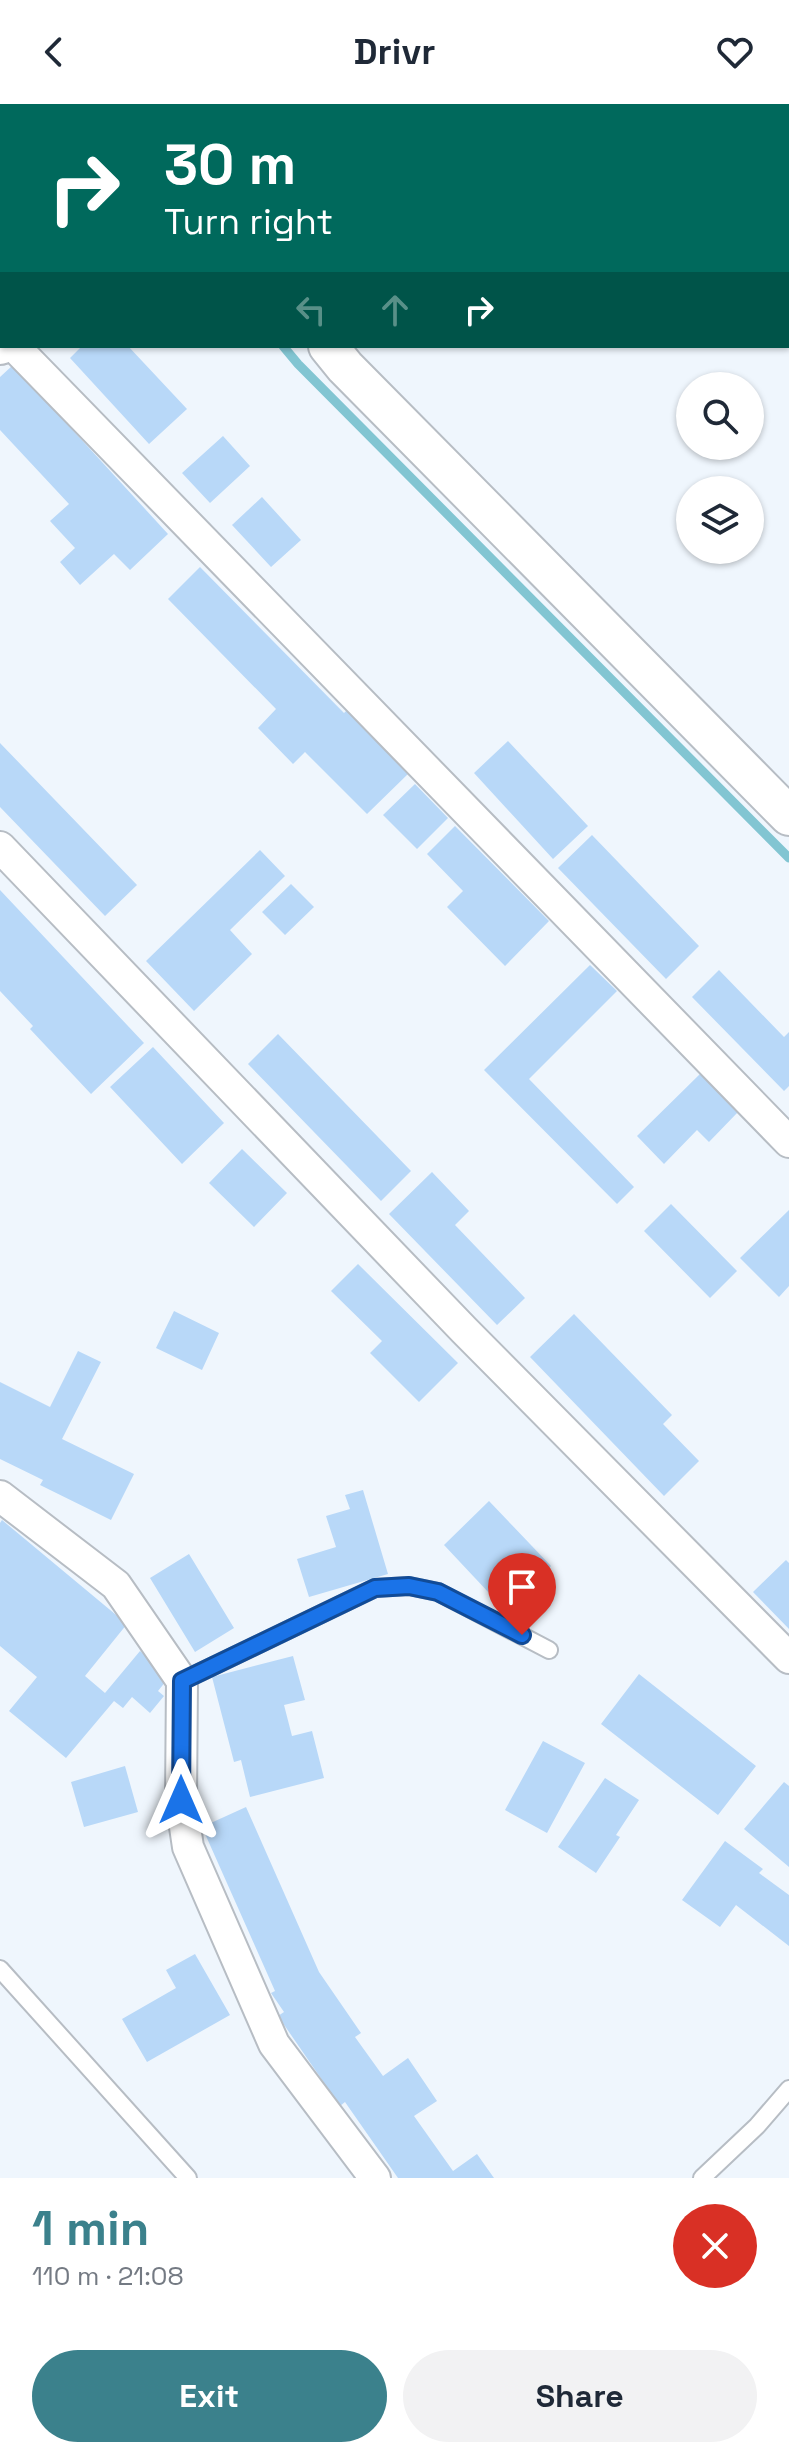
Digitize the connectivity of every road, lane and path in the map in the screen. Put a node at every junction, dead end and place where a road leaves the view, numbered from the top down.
1 (16, 348) edge
2 (330, 348) edge
3 (789, 816) edge
4 (0, 847) edge
5 (789, 1142) edge
6 (0, 1496) edge
7 (549, 1650) dead end
8 (789, 1658) edge
9 (182, 1681) junction
10 (0, 1969) edge
11 (789, 2089) edge
12 (188, 2178) edge
13 (375, 2178) edge
14 (702, 2178) edge

1 - 5 street
2 - 3 street
4 - 8 street
6 - 9 street
7 - 9 lane
9 - 13 street
10 - 12 lane
11 - 14 lane

